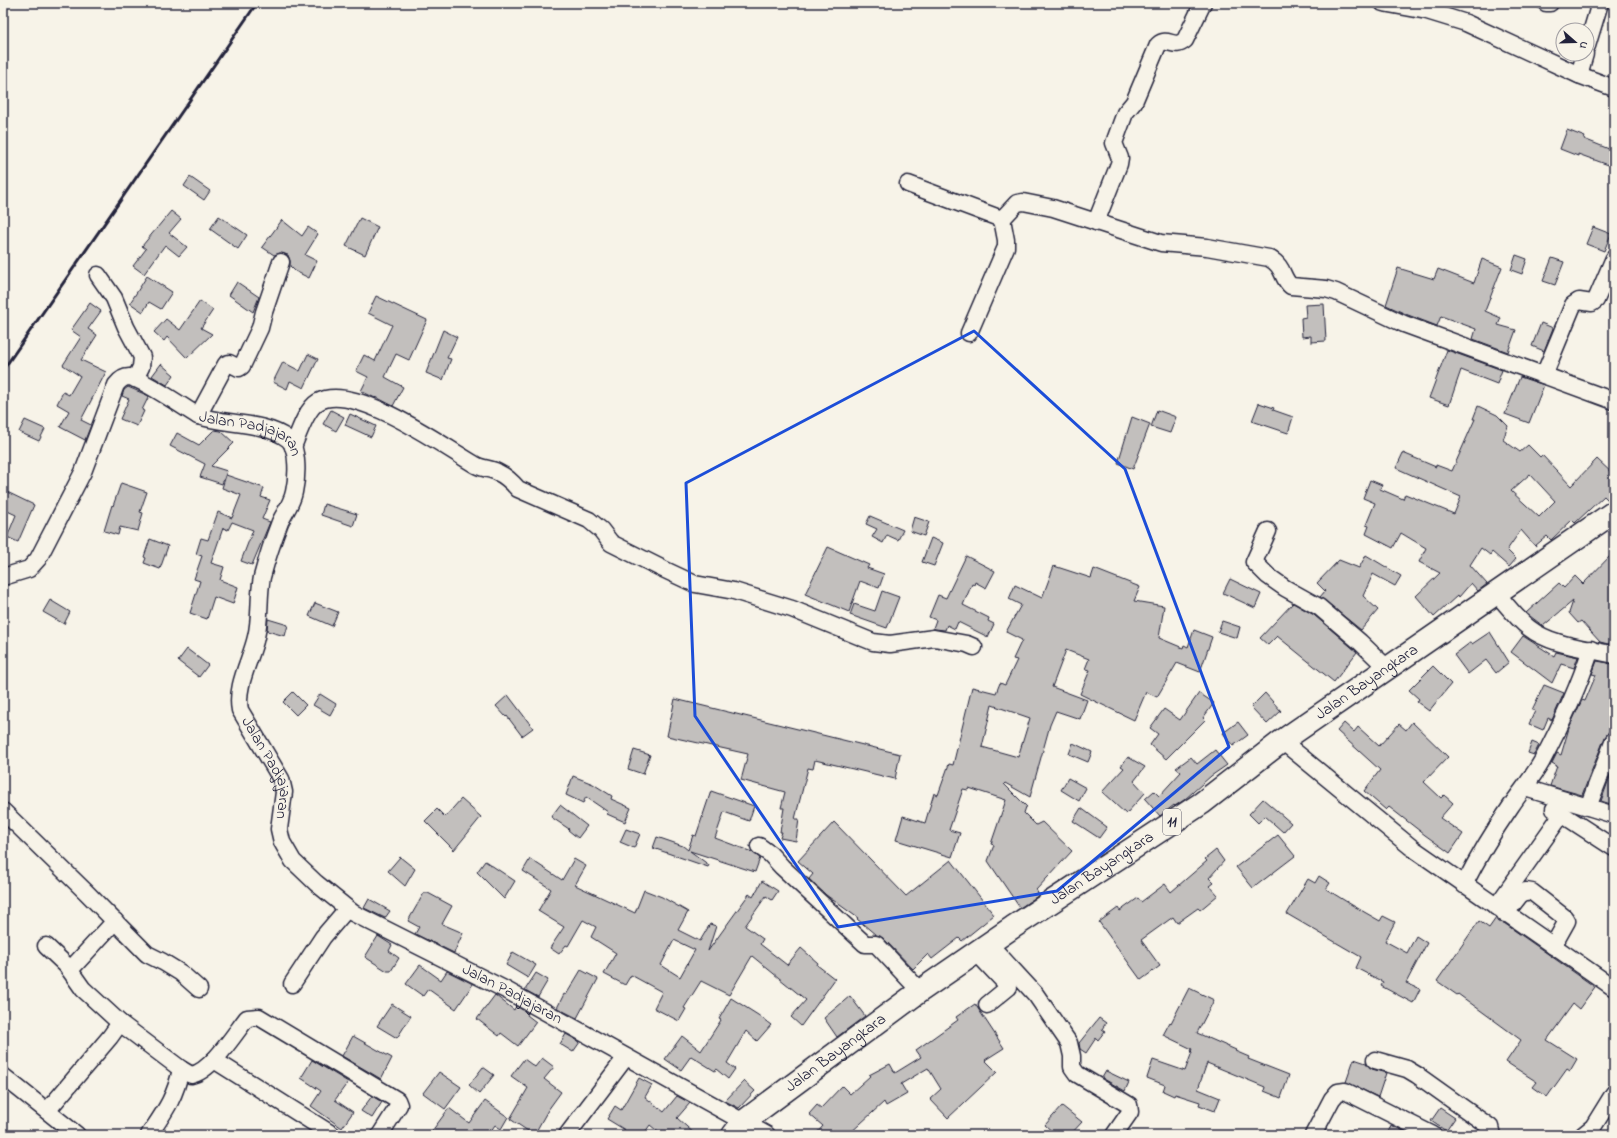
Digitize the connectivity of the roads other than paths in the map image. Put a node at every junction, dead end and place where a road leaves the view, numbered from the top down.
1 (1203, 3) edge
2 (1383, 3) edge
3 (1546, 3) edge
4 (1550, 3) edge
5 (1600, 3) edge
6 (1428, 7) edge
7 (1594, 22) edge
8 (1583, 62) edge
9 (1579, 75) junction
10 (1614, 88) edge
11 (908, 184) dead end
12 (1002, 219) junction
13 (1096, 222) junction
14 (1614, 258) edge
15 (281, 262) dead end
16 (98, 275) dead end
17 (969, 333) dead end
18 (1544, 375) junction
19 (134, 379) junction
20 (1614, 401) edge
21 (198, 416) junction
22 (293, 447) junction
23 (1614, 512) edge
24 (1268, 531) dead end
25 (3, 576) edge
26 (1496, 593) junction
27 (974, 647) dead end
28 (1590, 649) junction
29 (1614, 655) edge
30 (1387, 668) junction
31 (1614, 740) edge
32 (1282, 741) junction
33 (1609, 766) edge
34 (1525, 788) junction
35 (1588, 807) junction
36 (3, 811) edge
37 (1562, 814) junction
38 (1614, 815) edge
39 (759, 846) dead end
40 (1614, 848) edge
41 (1464, 885) junction
42 (348, 909) junction
43 (1501, 911) junction
44 (115, 921) junction
45 (46, 946) dead end
46 (1553, 946) junction
47 (982, 948) junction
48 (70, 970) junction
49 (292, 984) dead end
50 (1614, 988) edge
51 (199, 989) dead end
52 (920, 991) junction
53 (987, 1005) dead end
54 (120, 1023) junction
55 (626, 1057) junction
56 (214, 1060) junction
57 (1375, 1060) dead end
58 (181, 1069) junction
59 (3, 1076) edge
60 (1614, 1093) edge
61 (47, 1111) junction
62 (738, 1128) edge
63 (1592, 1132) edge
64 (71, 1133) edge
65 (149, 1135) edge
66 (333, 1135) edge
67 (380, 1135) edge
68 (567, 1135) edge
69 (767, 1135) edge
70 (1114, 1135) edge
71 (1313, 1135) edge
72 (1433, 1135) edge
73 (1492, 1135) edge

1 - 13 street
2 - 6 street
3 - 4 street
5 - 7 street
6 - 9 street
8 - 9 street
9 - 10 street
11 - 12 street
12 - 13 street
12 - 17 street
13 - 18 street
14 - 18 street
15 - 21 street
16 - 19 street
18 - 20 street
19 - 21 street, Jalan Padjajaran
19 - 25 street
21 - 22 street, Jalan Padjajaran
22 - 27 street
22 - 42 street, Jalan Padjajaran
23 - 26 highway, Jalan Bayangkara / 11
24 - 30 street
26 - 28 street
26 - 30 highway, Jalan Bayangkara / 11
28 - 29 street
28 - 34 street
30 - 32 highway, Jalan Bayangkara / 11
31 - 33 street
32 - 41 street
32 - 47 highway, Jalan Bayangkara / 11
33 - 35 street
34 - 35 street
34 - 37 street
34 - 41 street
35 - 38 street
36 - 44 street
37 - 40 street
37 - 43 street
39 - 52 street
41 - 43 street
42 - 49 street
42 - 55 street, Jalan Padjajaran
43 - 46 street
43 - 46 street
44 - 48 street
44 - 51 street
45 - 48 street
46 - 50 street
47 - 52 highway, Jalan Bayangkara / 11
47 - 53 street
47 - 70 street
48 - 54 street
52 - 62 highway, Jalan Bayangkara / 11
54 - 58 street
54 - 61 street
55 - 62 street, Jalan Padjajaran
55 - 68 street
56 - 58 street
56 - 66 street
56 - 67 street
57 - 73 street
58 - 65 street
59 - 61 street
60 - 63 street
61 - 64 street
62 - 69 street, Jalan Padjajaran
71 - 72 street

